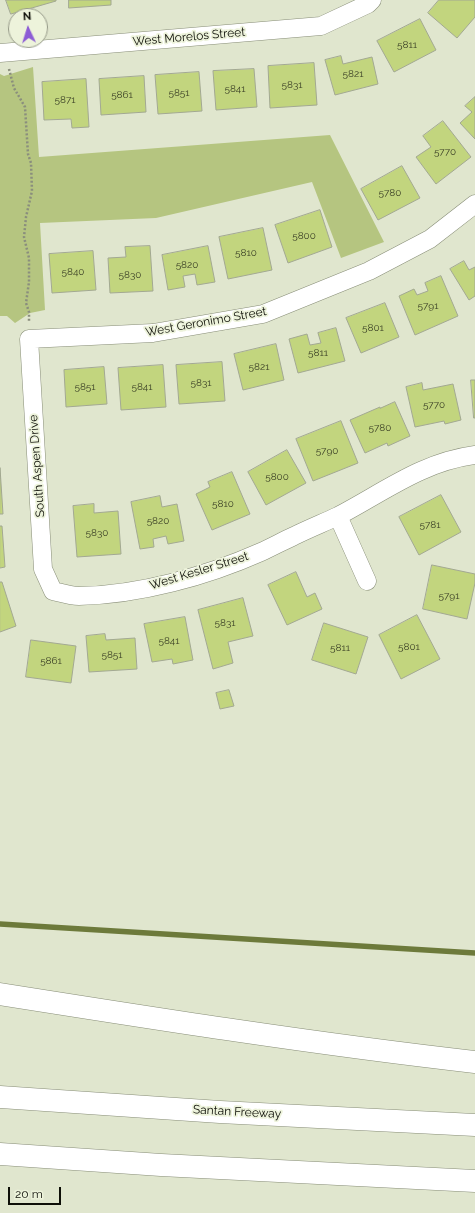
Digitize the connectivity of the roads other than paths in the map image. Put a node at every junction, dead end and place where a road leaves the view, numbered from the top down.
1 (372, 0) edge
2 (3, 53) edge
3 (475, 204) edge
4 (29, 339) joint
5 (475, 455) edge
6 (338, 516) junction
7 (367, 581) dead end
8 (52, 591) joint
9 (0, 994) edge
10 (475, 1062) edge
11 (0, 1097) edge
12 (475, 1125) edge
13 (0, 1154) edge
14 (475, 1181) edge

1 - 2 street, West Morelos Street
3 - 4 street, West Geronimo Street
4 - 8 street, South Aspen Drive
5 - 6 street, West Kesler Street
6 - 7 street
6 - 8 street, West Kesler Street
9 - 10 highway
11 - 12 highway, Santan Freeway
13 - 14 highway

